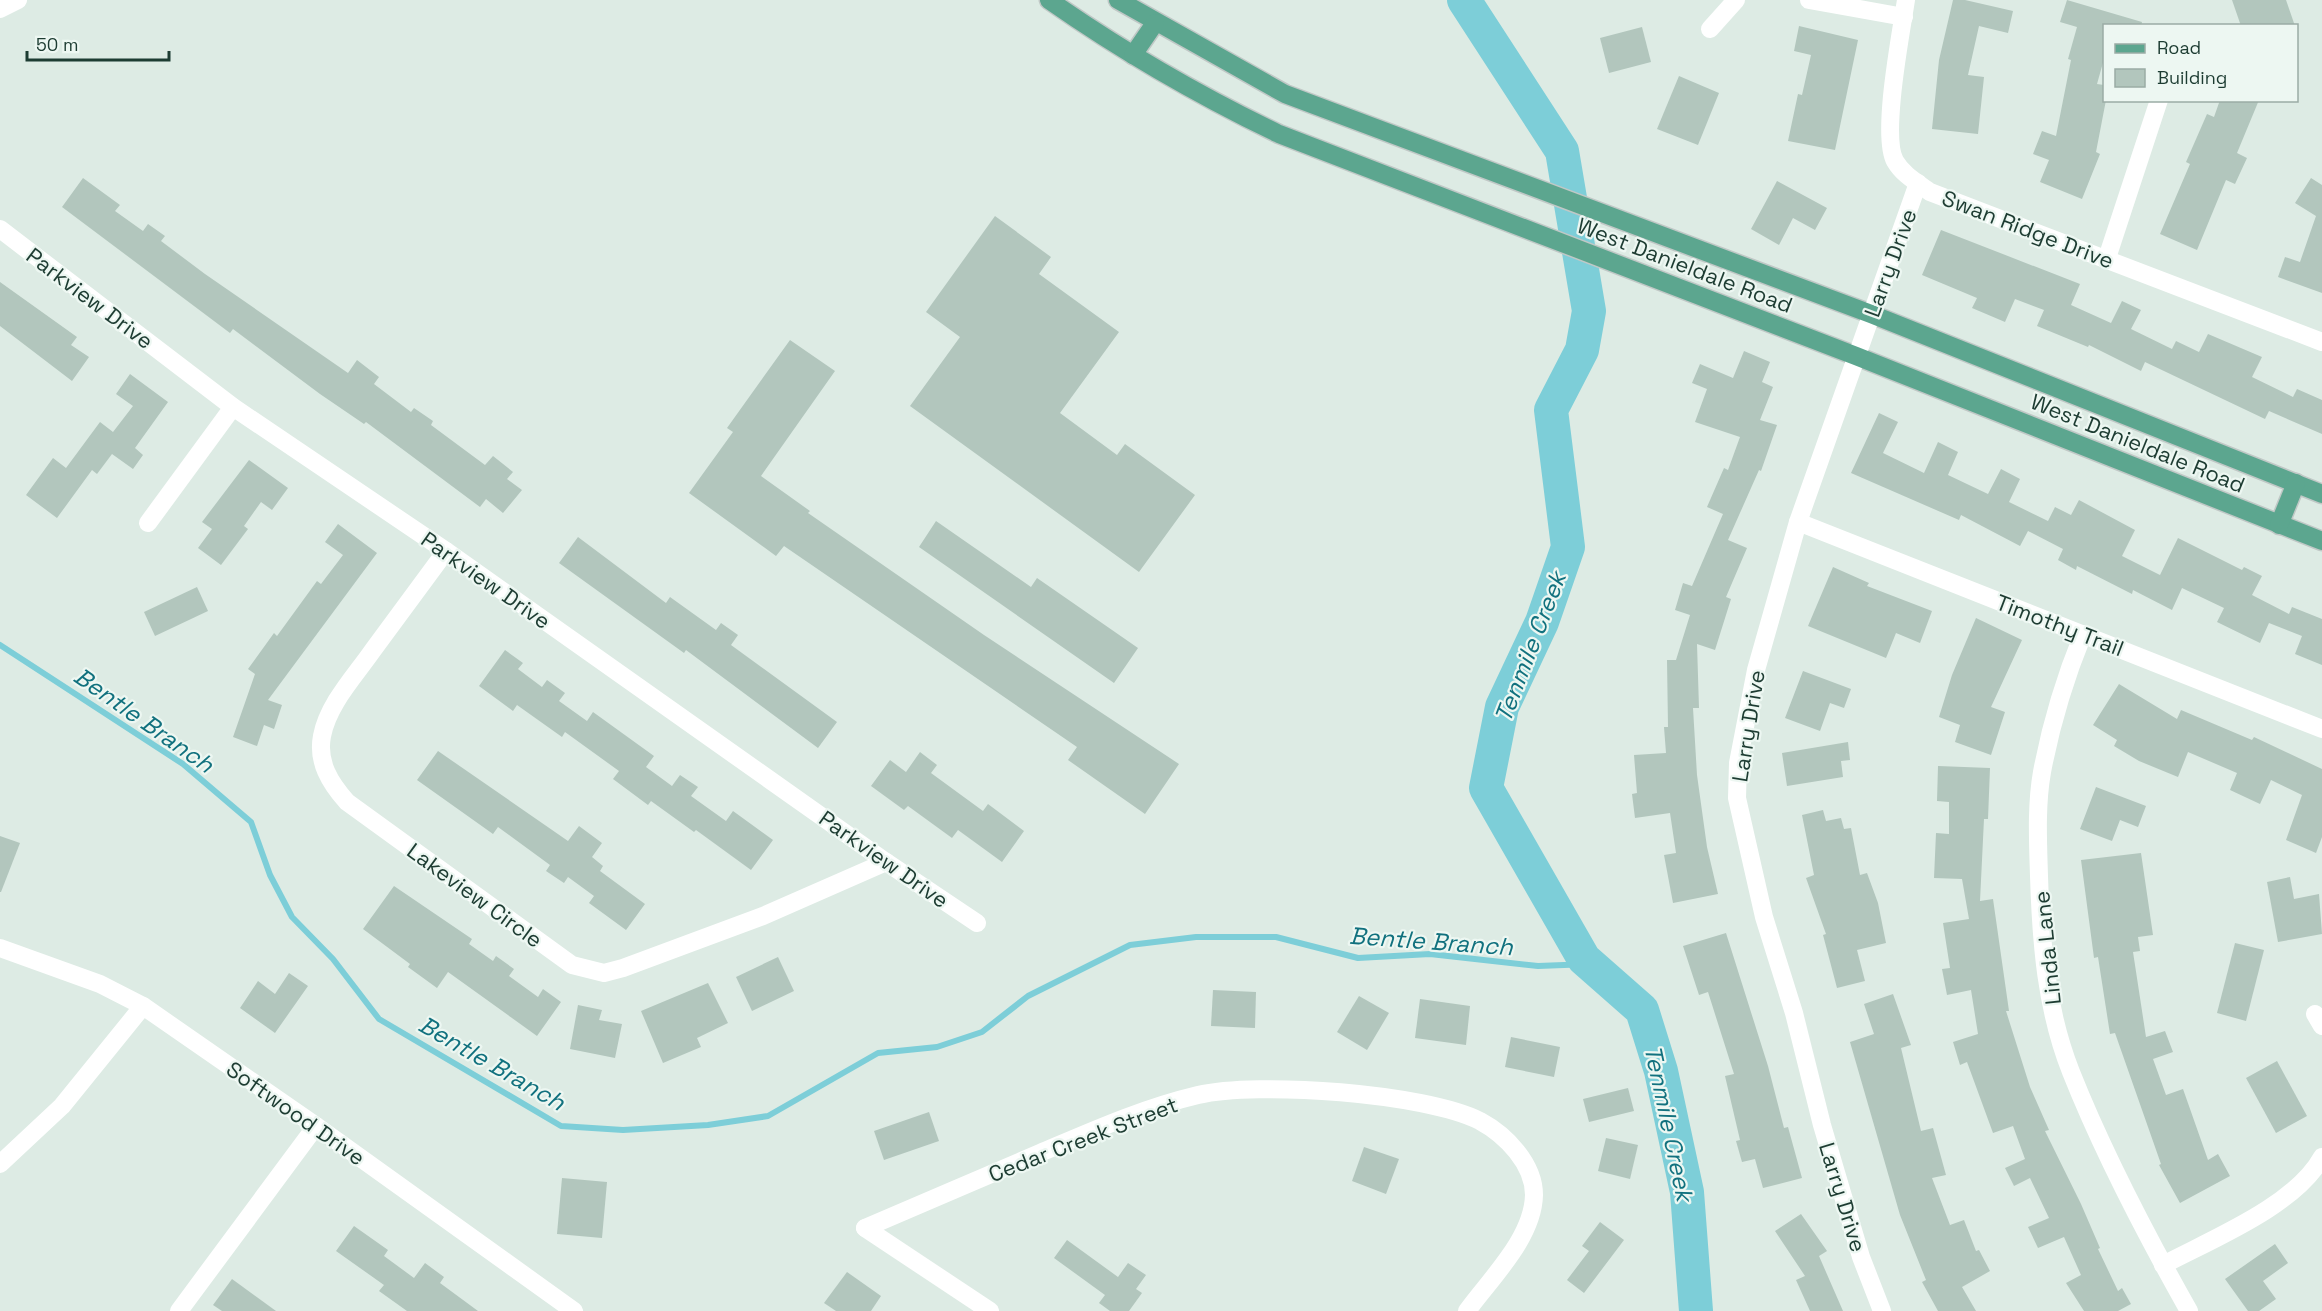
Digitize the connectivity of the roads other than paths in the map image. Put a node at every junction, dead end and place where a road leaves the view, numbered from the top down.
1 (18, 0) edge
2 (1049, 0) edge
3 (1118, 0) edge
4 (1736, 0) edge
5 (1809, 0) edge
6 (1905, 8) edge
7 (0, 9) edge
8 (1155, 23) junction
9 (1710, 29) dead end
10 (1133, 55) junction
11 (2158, 102) edge
12 (1918, 183) junction
13 (0, 229) edge
14 (2107, 258) junction
15 (1871, 314) junction
16 (2322, 342) edge
17 (1856, 356) junction
18 (233, 407) junction
19 (2296, 483) junction
20 (2322, 494) edge
21 (1798, 522) junction
22 (148, 523) dead end
23 (2279, 525) junction
24 (2322, 541) edge
25 (446, 550) junction
26 (2084, 633) junction
27 (2322, 729) edge
28 (886, 862) junction
29 (977, 923) dead end
30 (0, 948) edge
31 (142, 1006) junction
32 (316, 1126) junction
33 (2322, 1158) edge
34 (0, 1164) edge
35 (2163, 1265) junction
36 (178, 1311) edge
37 (574, 1311) edge
38 (990, 1311) edge
39 (1467, 1311) edge
40 (1882, 1311) edge
41 (2189, 1311) edge

1 - 7 street
2 - 10 main road, West Danieldale Road
3 - 8 main road, West Danieldale Road
4 - 9 street
5 - 6 street
6 - 12 street, Swan Ridge Drive
8 - 10 main road
8 - 15 main road, West Danieldale Road
10 - 17 main road, West Danieldale Road
11 - 14 street
12 - 14 street, Swan Ridge Drive
12 - 15 street, Larry Drive
13 - 18 street, Parkview Drive
14 - 16 street, Swan Ridge Drive
15 - 17 street, Larry Drive
15 - 19 main road, West Danieldale Road
17 - 21 street, Larry Drive
17 - 23 main road, West Danieldale Road
18 - 22 street
18 - 25 street, Parkview Drive
19 - 20 main road, West Danieldale Road
19 - 23 main road
21 - 26 street, Timothy Trail
21 - 40 street, Larry Drive
23 - 24 main road, West Danieldale Road
25 - 28 street, Parkview Drive
25 - 28 street, Lakeview Circle
26 - 27 street, Timothy Trail
26 - 35 street, Linda Lane
28 - 29 street, Parkview Drive
30 - 31 street, Softwood Drive
31 - 32 street, Softwood Drive
31 - 34 street
32 - 36 street
32 - 37 street, Softwood Drive
33 - 35 street
35 - 41 street, Linda Lane
38 - 39 street, Cedar Creek Street

